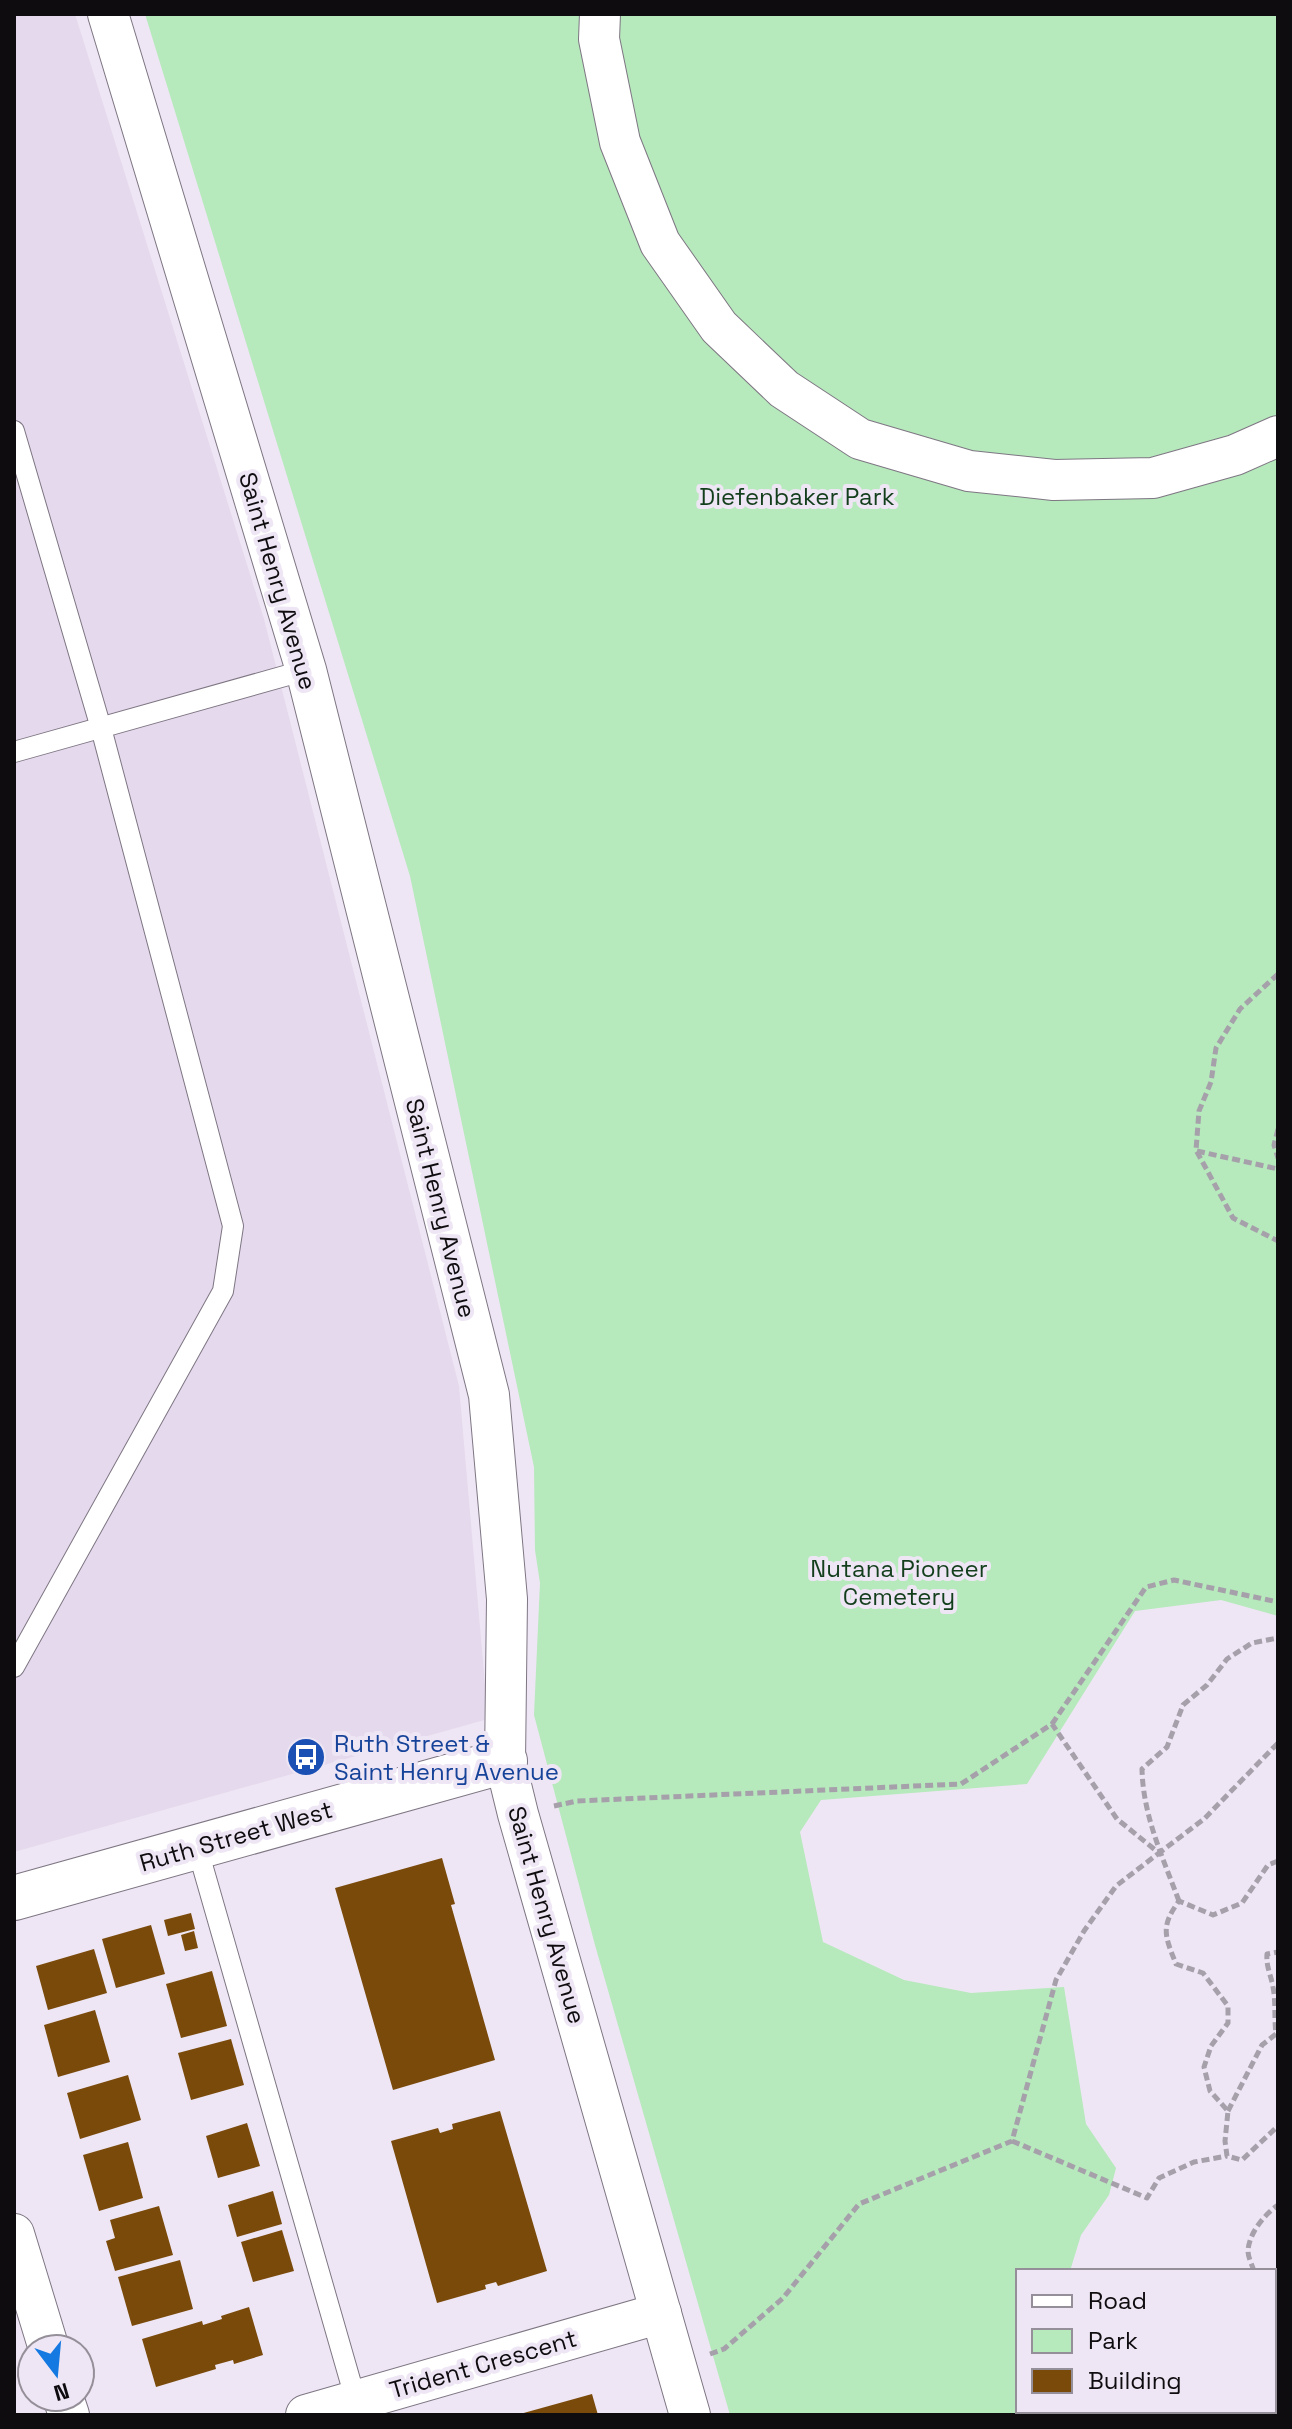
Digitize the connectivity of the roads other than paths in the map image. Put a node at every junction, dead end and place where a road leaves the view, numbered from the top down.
1 (108, 14) edge
2 (600, 14) edge
3 (14, 431) edge
4 (1278, 436) edge
5 (306, 670) junction
6 (101, 728) junction
7 (14, 752) edge
8 (14, 1667) edge
9 (505, 1761) junction
10 (197, 1847) junction
11 (14, 1898) edge
12 (14, 2234) edge
13 (661, 2313) junction
14 (44, 2333) edge
15 (358, 2408) edge
16 (306, 2415) edge
17 (690, 2415) edge

1 - 5 street, Saint Henry Avenue
2 - 4 street
3 - 6 lane
5 - 6 lane
5 - 9 street, Saint Henry Avenue
6 - 7 lane
6 - 8 lane
9 - 10 street, Ruth Street West
9 - 13 street, Saint Henry Avenue
10 - 11 street, Ruth Street West
10 - 15 lane
12 - 14 street
13 - 15 street, Trident Crescent
13 - 17 street, Saint Henry Avenue
15 - 16 street, Trident Crescent

